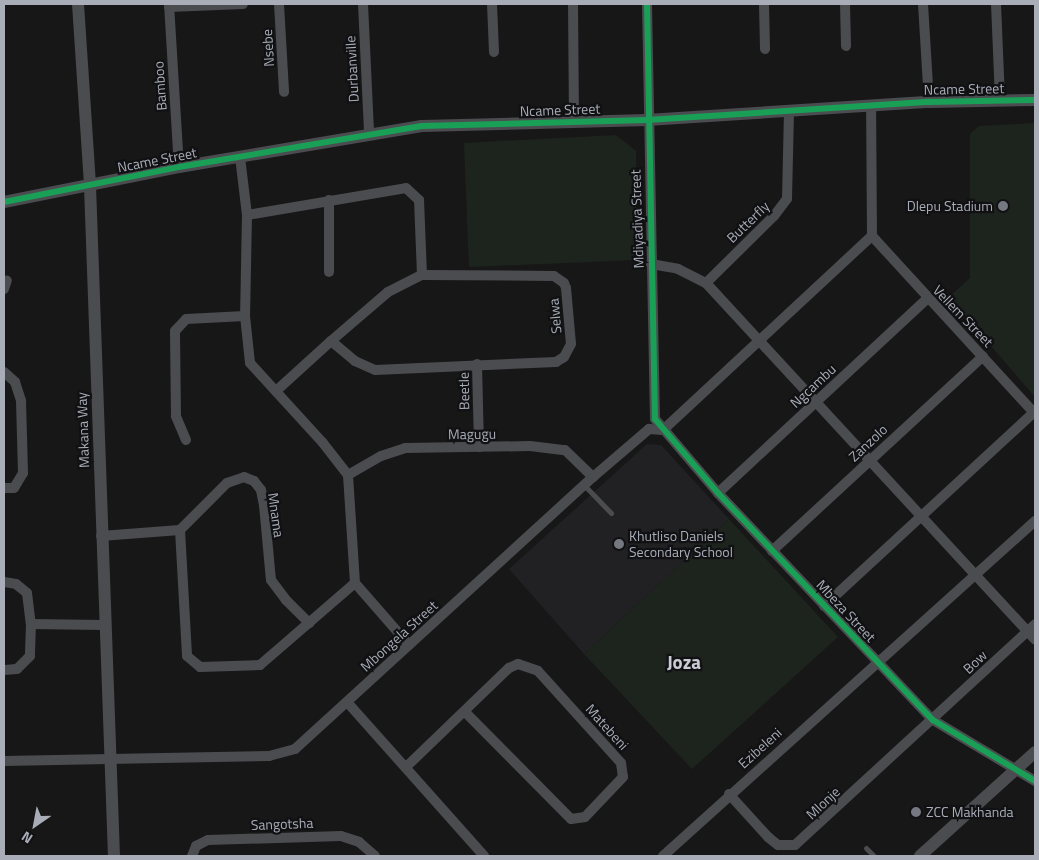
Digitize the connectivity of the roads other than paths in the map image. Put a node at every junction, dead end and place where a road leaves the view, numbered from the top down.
1 (78, 4) edge
2 (243, 4) edge
3 (279, 4) edge
4 (363, 4) edge
5 (492, 4) edge
6 (573, 4) edge
7 (647, 4) edge
8 (764, 4) edge
9 (845, 4) edge
10 (923, 4) edge
11 (996, 4) edge
12 (169, 5) edge
13 (846, 46) dead end
14 (764, 49) dead end
15 (494, 52) dead end
16 (284, 92) dead end
17 (1035, 100) edge
18 (1000, 101) junction
19 (929, 102) junction
20 (871, 105) junction
21 (790, 110) junction
22 (647, 120) junction
23 (574, 122) junction
24 (368, 134) junction
25 (240, 157) junction
26 (179, 167) junction
27 (90, 186) junction
28 (329, 200) junction
29 (4, 202) edge
30 (247, 215) junction
31 (872, 236) junction
32 (651, 264) junction
33 (330, 272) dead end
34 (422, 275) junction
35 (706, 283) junction
36 (927, 299) junction
37 (245, 316) junction
38 (331, 341) junction
39 (759, 343) junction
40 (983, 356) junction
41 (477, 364) junction
42 (4, 372) edge
43 (276, 391) junction
44 (815, 403) junction
45 (1035, 413) edge
46 (663, 430) junction
47 (186, 440) dead end
48 (479, 447) junction
49 (869, 461) junction
50 (348, 475) junction
51 (593, 477) junction
52 (584, 485) junction
53 (4, 488) edge
54 (718, 492) junction
55 (611, 514) dead end
56 (921, 518) junction
57 (1035, 520) edge
58 (180, 530) junction
59 (101, 536) junction
60 (772, 551) junction
61 (975, 575) junction
62 (4, 582) edge
63 (355, 583) junction
64 (824, 606) junction
65 (309, 623) junction
66 (31, 624) junction
67 (1035, 624) edge
68 (104, 625) junction
69 (1027, 631) junction
70 (1035, 640) edge
71 (409, 645) junction
72 (877, 663) junction
73 (4, 670) edge
74 (347, 702) junction
75 (464, 712) junction
76 (933, 720) junction
77 (1035, 752) edge
78 (111, 756) junction
79 (4, 761) edge
80 (406, 767) junction
81 (1016, 770) junction
82 (1035, 781) edge
83 (729, 794) junction
84 (866, 848) dead end
85 (114, 856) edge
86 (192, 856) edge
87 (375, 856) edge
88 (484, 856) edge
89 (663, 856) edge
90 (874, 856) edge
91 (920, 856) edge

1 - 27 street, Makana Way
2 - 12 street
3 - 16 street, Nsebe
4 - 24 street, Durbanville
5 - 15 street
6 - 23 street
7 - 22 street, Mdiyadiya Street
8 - 14 street
9 - 13 street
10 - 19 street
11 - 18 street
12 - 26 street, Bamboo
17 - 18 street, Ncame Street
18 - 19 street, Ncame Street
19 - 20 street, Ncame Street
20 - 21 street, Ncame Street
20 - 31 street
21 - 22 street, Ncame Street
21 - 35 street, Butterfly
22 - 23 street, Ncame Street
22 - 32 street, Mdiyadiya Street
23 - 24 street, Ncame Street
24 - 25 street, Ncame Street
25 - 26 street, Ncame Street
25 - 30 street
26 - 27 street, Ncame Street
27 - 29 street, Ncame Street
27 - 59 street, Makana Way
28 - 30 street
28 - 33 street
28 - 34 street
30 - 37 street
31 - 36 street, Vellem Street
31 - 39 street
32 - 35 street
32 - 46 street, Mdiyadiya Street
34 - 38 street, Selwa
34 - 41 street, Selwa
35 - 39 street
36 - 40 street, Vellem Street
36 - 44 street, Ngcambu
37 - 43 street
37 - 47 street
38 - 41 street, Selwa
38 - 43 street, Selwa
39 - 44 street
39 - 46 street
40 - 45 street, Vellem Street
40 - 49 street, Zanzolo
41 - 48 street, Beetle
42 - 53 street
43 - 50 street
44 - 49 street
44 - 54 street, Ngcambu
45 - 56 street
46 - 51 street, Mbongela Street
46 - 54 street, Mbeza Street
48 - 50 street, Magugu
48 - 51 street, Magugu
49 - 56 street
49 - 60 street, Zanzolo
50 - 63 street
51 - 52 street, Mbongela Street
52 - 55 lane
52 - 71 street, Mbongela Street
54 - 60 street, Mbeza Street
56 - 61 street
56 - 64 street
57 - 61 street, Ezibeleni
58 - 59 street
58 - 65 street, Mnama
58 - 65 street
59 - 68 street, Makana Way
60 - 64 street, Mbeza Street
61 - 69 street
61 - 72 street, Ezibeleni
62 - 66 street
63 - 65 street
63 - 71 street
64 - 72 street, Mbeza Street
66 - 68 street
66 - 73 street
67 - 69 street, Bow
68 - 78 street, Makana Way
69 - 70 street
69 - 76 street, Bow
71 - 74 street, Mbongela Street
72 - 76 street, Mbeza Street
72 - 83 street, Ezibeleni
74 - 78 street, Mbongela Street
74 - 80 street
75 - 75 street, Matebeni
75 - 80 street, Matebeni
76 - 81 street, Mbeza Street
76 - 83 street, Mlonje
77 - 81 street
78 - 79 street, Mbongela Street
78 - 85 street, Makana Way
80 - 88 street
81 - 82 street, Mbeza Street
81 - 91 street
83 - 89 street, Ezibeleni
84 - 90 lane
86 - 87 street, Sangotsha

